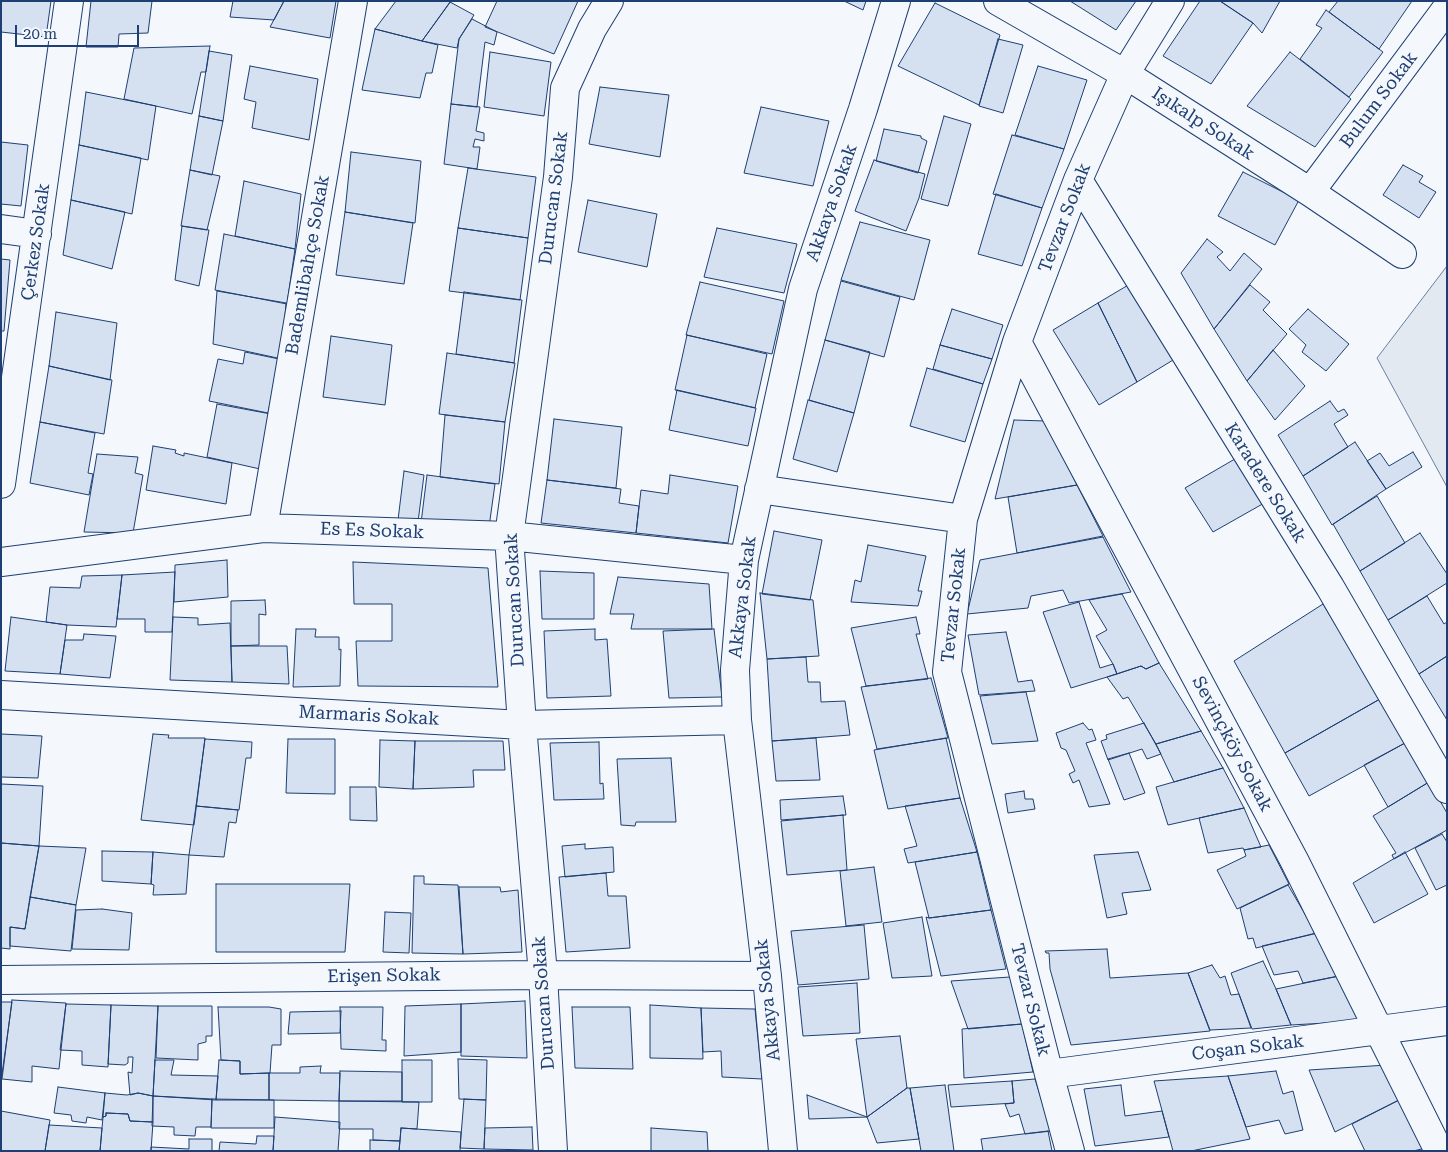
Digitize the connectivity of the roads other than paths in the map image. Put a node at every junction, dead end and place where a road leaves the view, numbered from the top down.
1 (69, 1) edge
2 (353, 1) edge
3 (609, 1) edge
4 (896, 1) edge
5 (998, 1) edge
6 (1170, 1) edge
7 (1447, 8) edge
8 (1125, 74) junction
9 (1078, 180) junction
10 (1310, 192) junction
11 (1, 229) edge
12 (37, 234) junction
13 (1402, 254) dead end
14 (1017, 342) junction
15 (1, 484) edge
16 (759, 489) junction
17 (963, 519) junction
18 (262, 528) junction
19 (509, 536) junction
20 (744, 560) junction
21 (1, 562) edge
22 (1, 695) edge
23 (737, 720) junction
24 (522, 725) junction
25 (1447, 789) edge
26 (543, 975) junction
27 (767, 976) junction
28 (1, 980) edge
29 (1447, 1021) edge
30 (1378, 1031) junction
31 (1049, 1074) junction
32 (554, 1151) edge
33 (783, 1151) edge
34 (1070, 1151) edge
35 (1438, 1151) edge

1 - 12 street, Çerkez Sokak
2 - 18 street, Bademlibahçe Sokak
3 - 19 street, Durucan Sokak
4 - 16 street, Akkaya Sokak
5 - 8 street, Işıkalp Sokak
6 - 8 street, Tevzar Sokak
7 - 10 street, Bulum Sokak
8 - 9 street, Tevzar Sokak
8 - 10 street, Işıkalp Sokak
9 - 14 street, Tevzar Sokak
9 - 25 street, Karadere Sokak
10 - 13 street, Işıkalp Sokak
11 - 12 street
12 - 15 street, Çerkez Sokak
14 - 17 street, Tevzar Sokak
14 - 30 street, Sevinçköy Sokak
16 - 17 street
16 - 20 street, Akkaya Sokak
17 - 31 street, Tevzar Sokak
18 - 19 street, Es Es Sokak
18 - 21 street, Es Es Sokak
19 - 20 street, Es Es Sokak
19 - 24 street, Durucan Sokak
20 - 23 street, Akkaya Sokak
22 - 24 street, Marmaris Sokak
23 - 24 street, Marmaris Sokak
23 - 27 street, Akkaya Sokak
24 - 26 street, Durucan Sokak
26 - 27 street, Erişen Sokak
26 - 28 street, Erişen Sokak
26 - 32 street, Durucan Sokak
27 - 33 street, Akkaya Sokak
29 - 30 street, Coşan Sokak
30 - 31 street, Coşan Sokak
30 - 35 street, Sevinçköy Sokak
31 - 34 street, Tevzar Sokak

